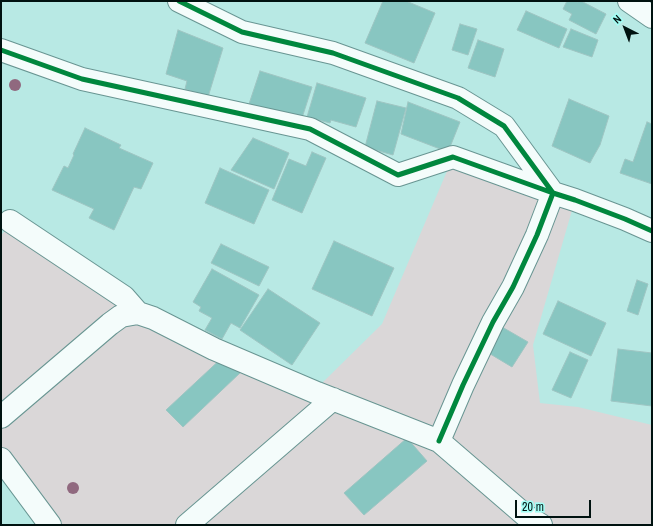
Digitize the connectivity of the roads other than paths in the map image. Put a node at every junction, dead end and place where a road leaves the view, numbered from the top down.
1 (179, 1) edge
2 (629, 1) edge
3 (652, 17) edge
4 (1, 50) edge
5 (553, 193) junction
6 (10, 221) dead end
7 (652, 231) edge
8 (138, 313) junction
9 (333, 399) junction
10 (1, 417) edge
11 (439, 441) junction
12 (1, 460) edge
13 (527, 522) edge
14 (50, 525) edge
15 (187, 525) edge

1 - 5 street
2 - 3 street
4 - 5 street
5 - 7 street
5 - 11 street
6 - 8 street
8 - 9 street
8 - 10 street
9 - 11 street
9 - 15 street
11 - 13 street
12 - 14 street

